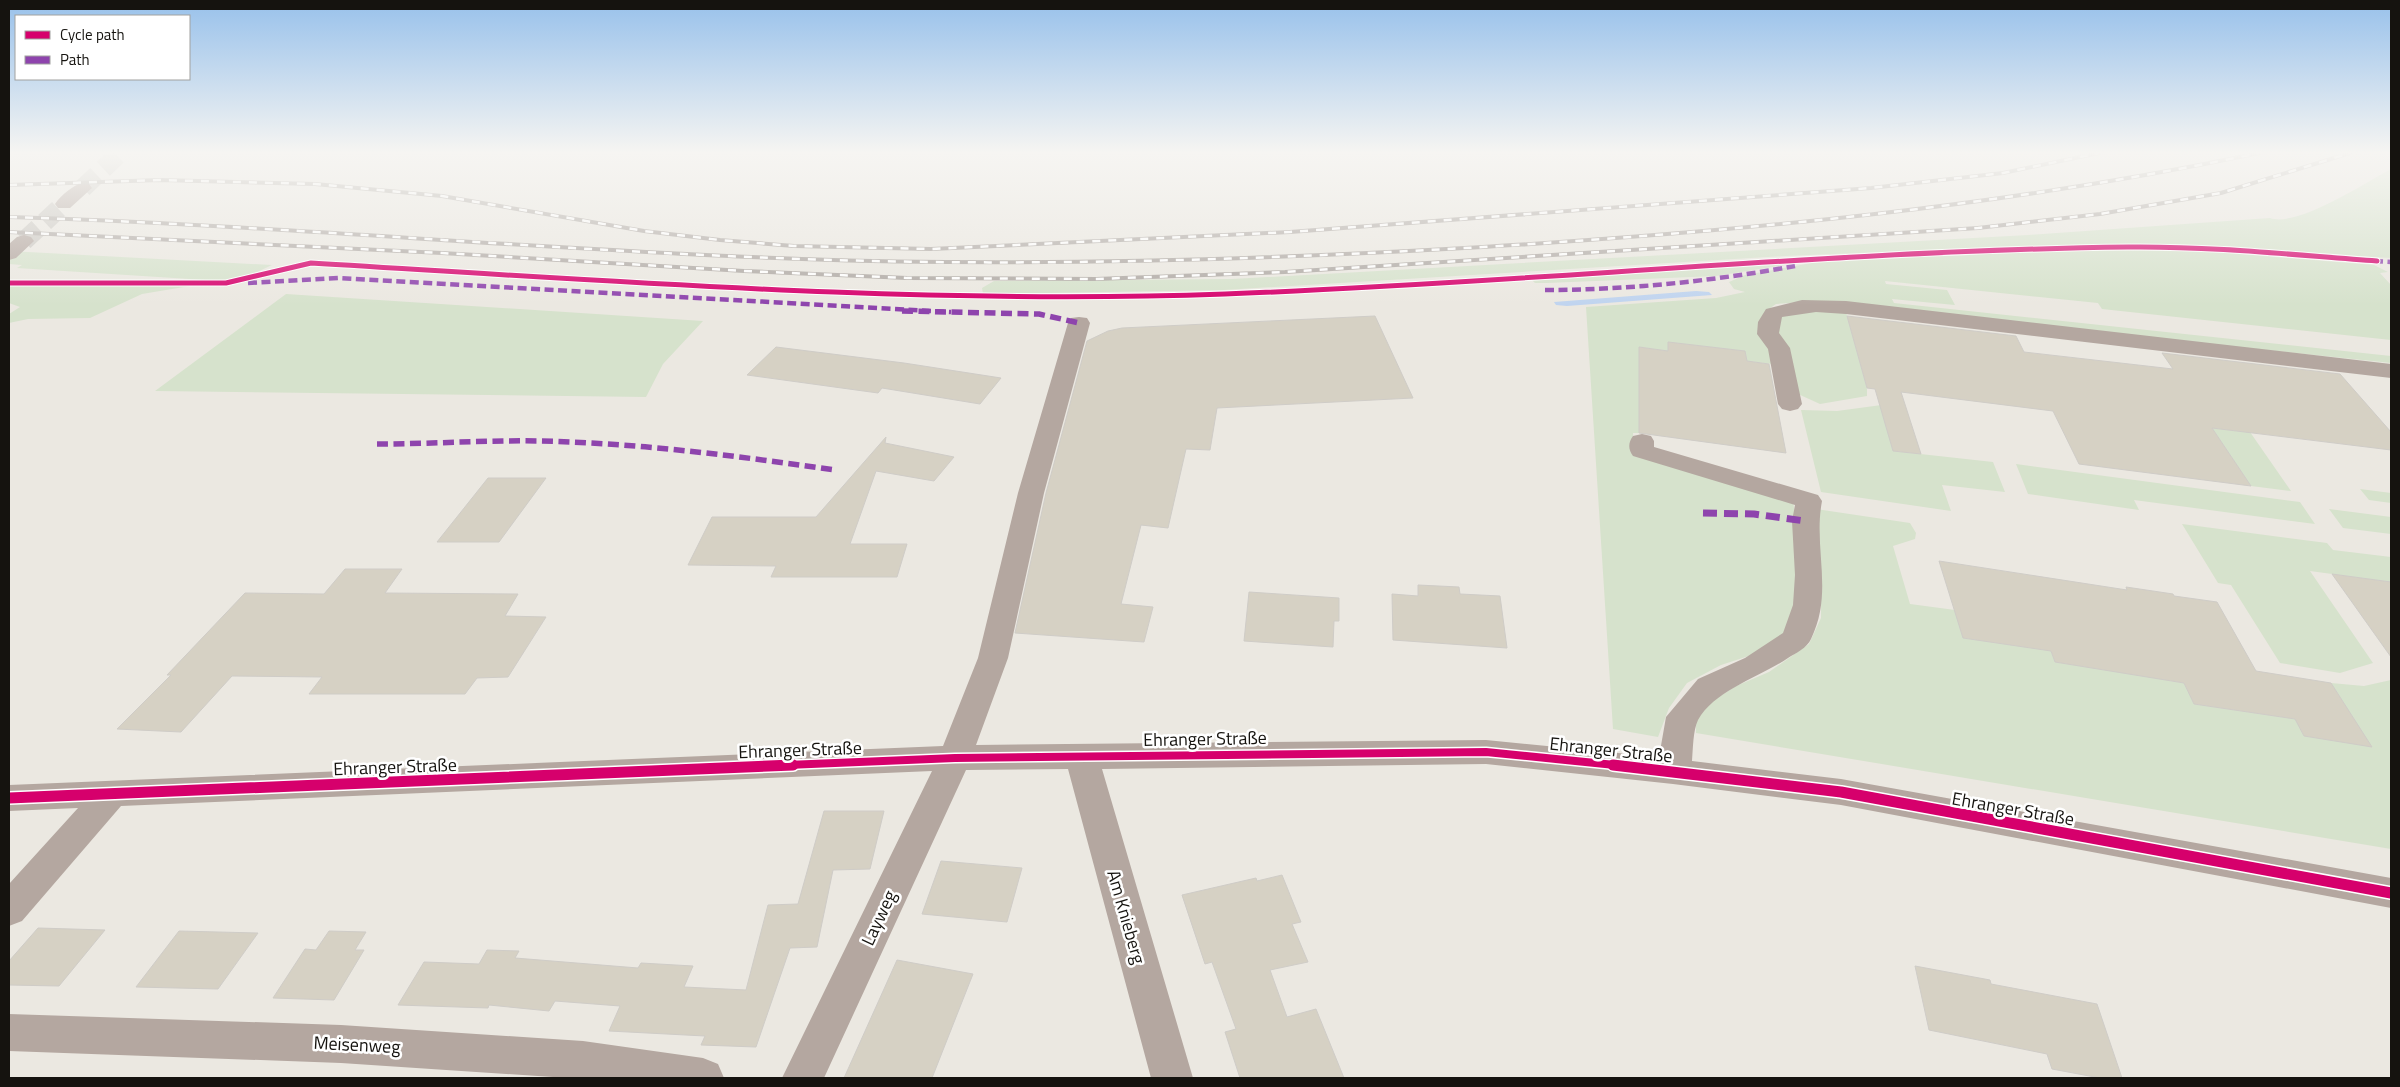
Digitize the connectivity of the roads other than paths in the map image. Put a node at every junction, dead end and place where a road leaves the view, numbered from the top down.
1 (24, 242) tunnel mouth
2 (9, 254) edge
3 (1079, 323) dead end
4 (2391, 371) edge
5 (1790, 404) dead end
6 (1642, 441) dead end
7 (1081, 755) junction
8 (955, 758) junction
9 (1673, 771) junction
10 (111, 794) junction
11 (9, 798) edge
12 (2391, 893) edge
13 (9, 910) edge
14 (9, 1032) edge
15 (703, 1078) edge
16 (803, 1078) edge
17 (1172, 1078) edge

1 - 2 street
3 - 8 street, Layweg
4 - 5 street
6 - 9 street
7 - 8 street, Ehranger Straße
7 - 9 street, Ehranger Straße
7 - 17 street, Am Knieberg
8 - 10 street, Ehranger Straße
8 - 16 street, Layweg
9 - 12 street, Ehranger Straße
10 - 11 street, Ehranger Straße
10 - 13 street
14 - 15 street, Meisenweg

